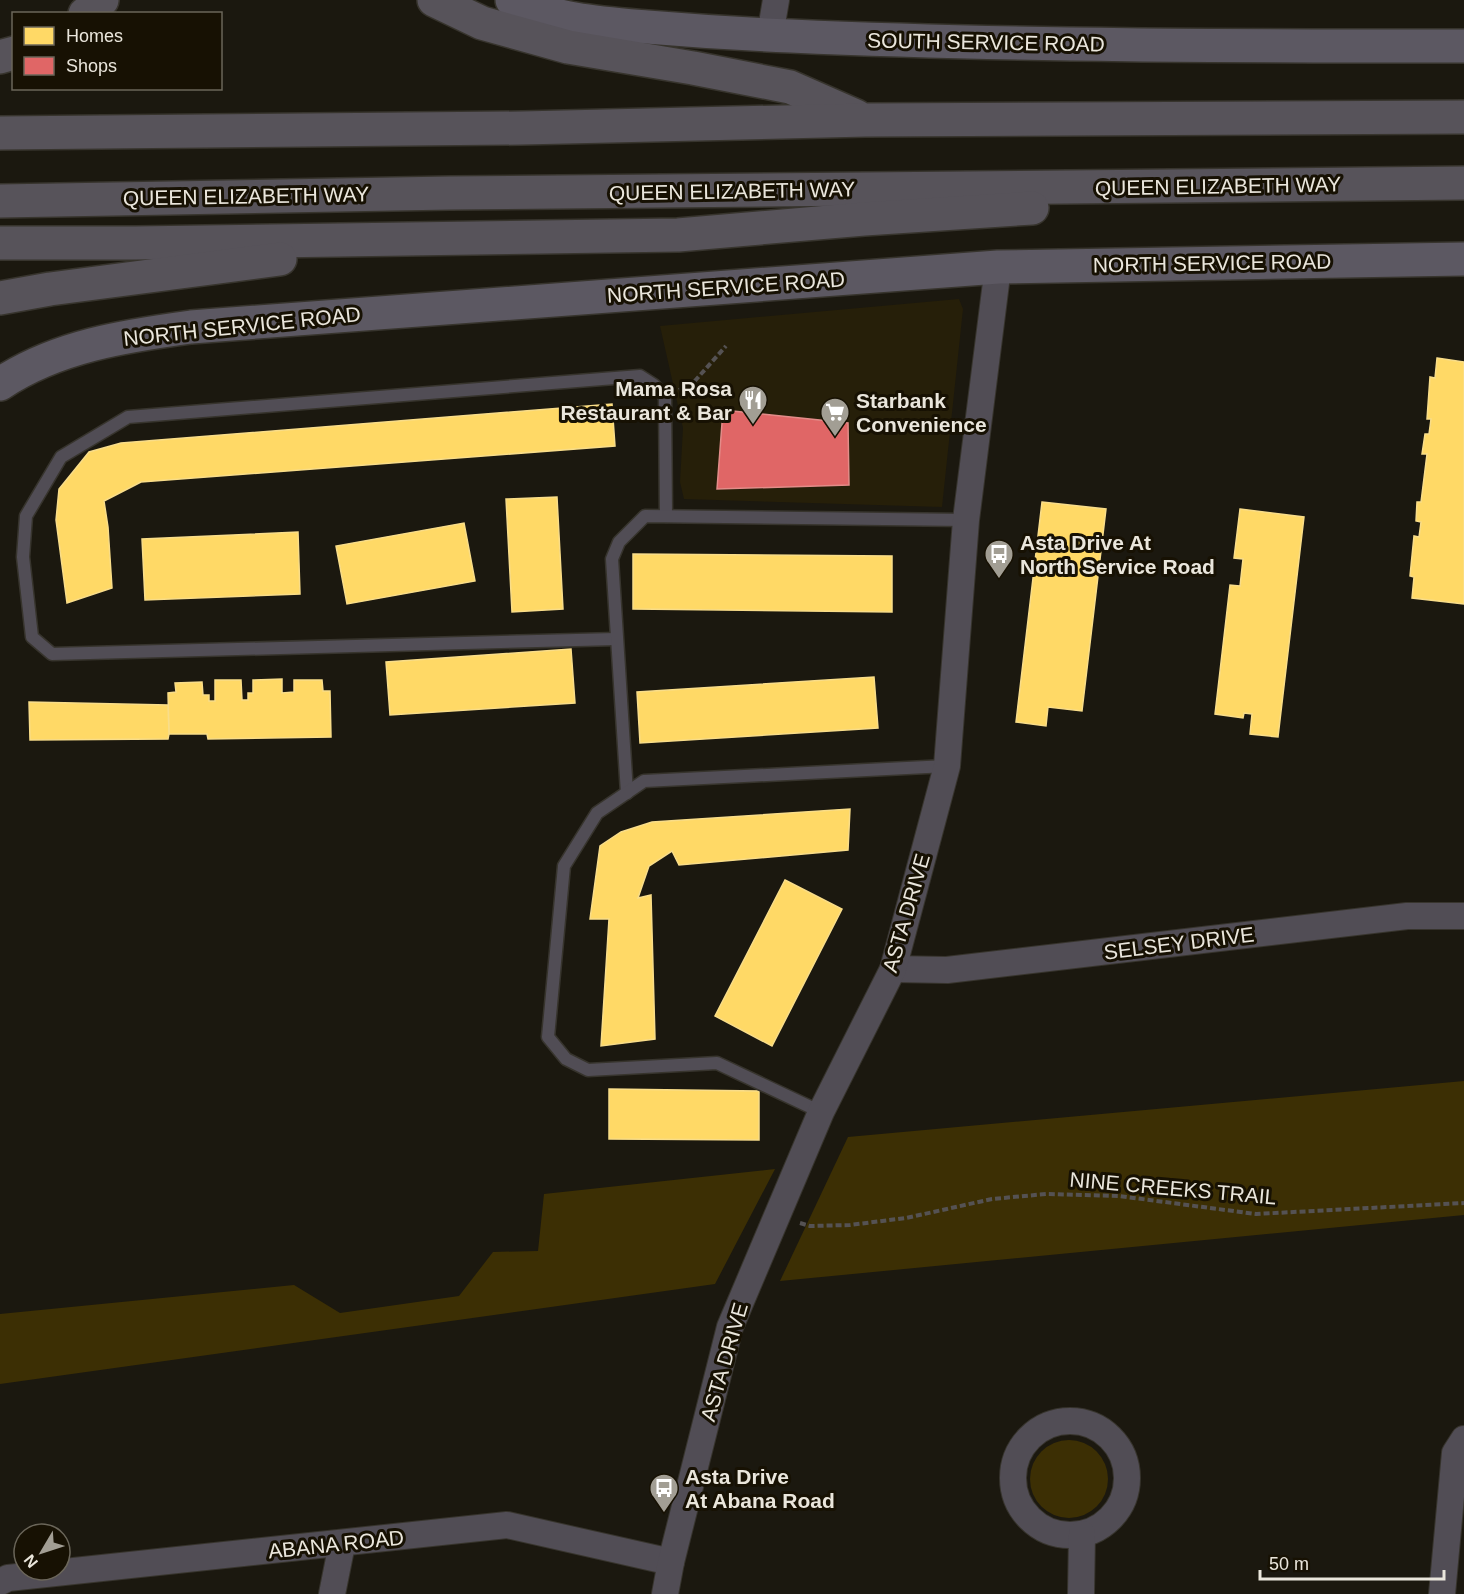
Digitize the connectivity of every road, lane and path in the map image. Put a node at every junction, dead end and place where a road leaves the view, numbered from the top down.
1 (102, 0) edge
2 (434, 0) edge
3 (512, 0) edge
4 (776, 0) edge
5 (87, 12) edge
6 (770, 35) junction
7 (1464, 46) edge
8 (1464, 117) edge
9 (866, 120) junction
10 (0, 133) edge
11 (1464, 183) edge
12 (1236, 185) junction
13 (0, 201) edge
14 (429, 239) junction
15 (0, 243) edge
16 (1464, 259) edge
17 (998, 267) junction
18 (0, 298) edge
19 (726, 346) dead end
20 (0, 384) edge
21 (665, 397) junction
22 (666, 516) junction
23 (966, 520) junction
24 (616, 639) junction
25 (947, 766) junction
26 (627, 793) junction
27 (1464, 916) edge
28 (893, 969) junction
29 (821, 1112) junction
30 (1464, 1203) edge
31 (777, 1216) junction
32 (1464, 1439) edge
33 (1082, 1534) junction
34 (342, 1544) junction
35 (671, 1562) junction
36 (0, 1582) edge
37 (332, 1594) edge
38 (665, 1594) edge
39 (1081, 1594) edge
40 (1442, 1594) edge

1 - 5 highway
2 - 9 highway
3 - 6 street, SOUTH SERVICE ROAD
4 - 6 street
6 - 7 street, SOUTH SERVICE ROAD
8 - 9 highway
9 - 10 highway
11 - 12 highway, QUEEN ELIZABETH WAY
12 - 13 highway, QUEEN ELIZABETH WAY
12 - 14 highway
14 - 15 highway
14 - 18 highway
16 - 17 street, NORTH SERVICE ROAD
17 - 20 street, NORTH SERVICE ROAD
17 - 23 street, ASTA DRIVE
19 - 21 path
21 - 22 lane
21 - 24 lane
22 - 23 lane
22 - 24 lane
23 - 25 street, ASTA DRIVE
24 - 26 lane
25 - 26 lane
25 - 28 street, ASTA DRIVE
26 - 29 lane
27 - 28 street, SELSEY DRIVE
28 - 29 street, ASTA DRIVE
29 - 31 street, ASTA DRIVE
30 - 31 path, NINE CREEKS TRAIL
31 - 35 street, ASTA DRIVE
32 - 40 street
33 - 33 street
33 - 39 street
34 - 35 street, ABANA ROAD
34 - 36 street, ABANA ROAD
34 - 37 street
35 - 38 street, ASTA DRIVE

